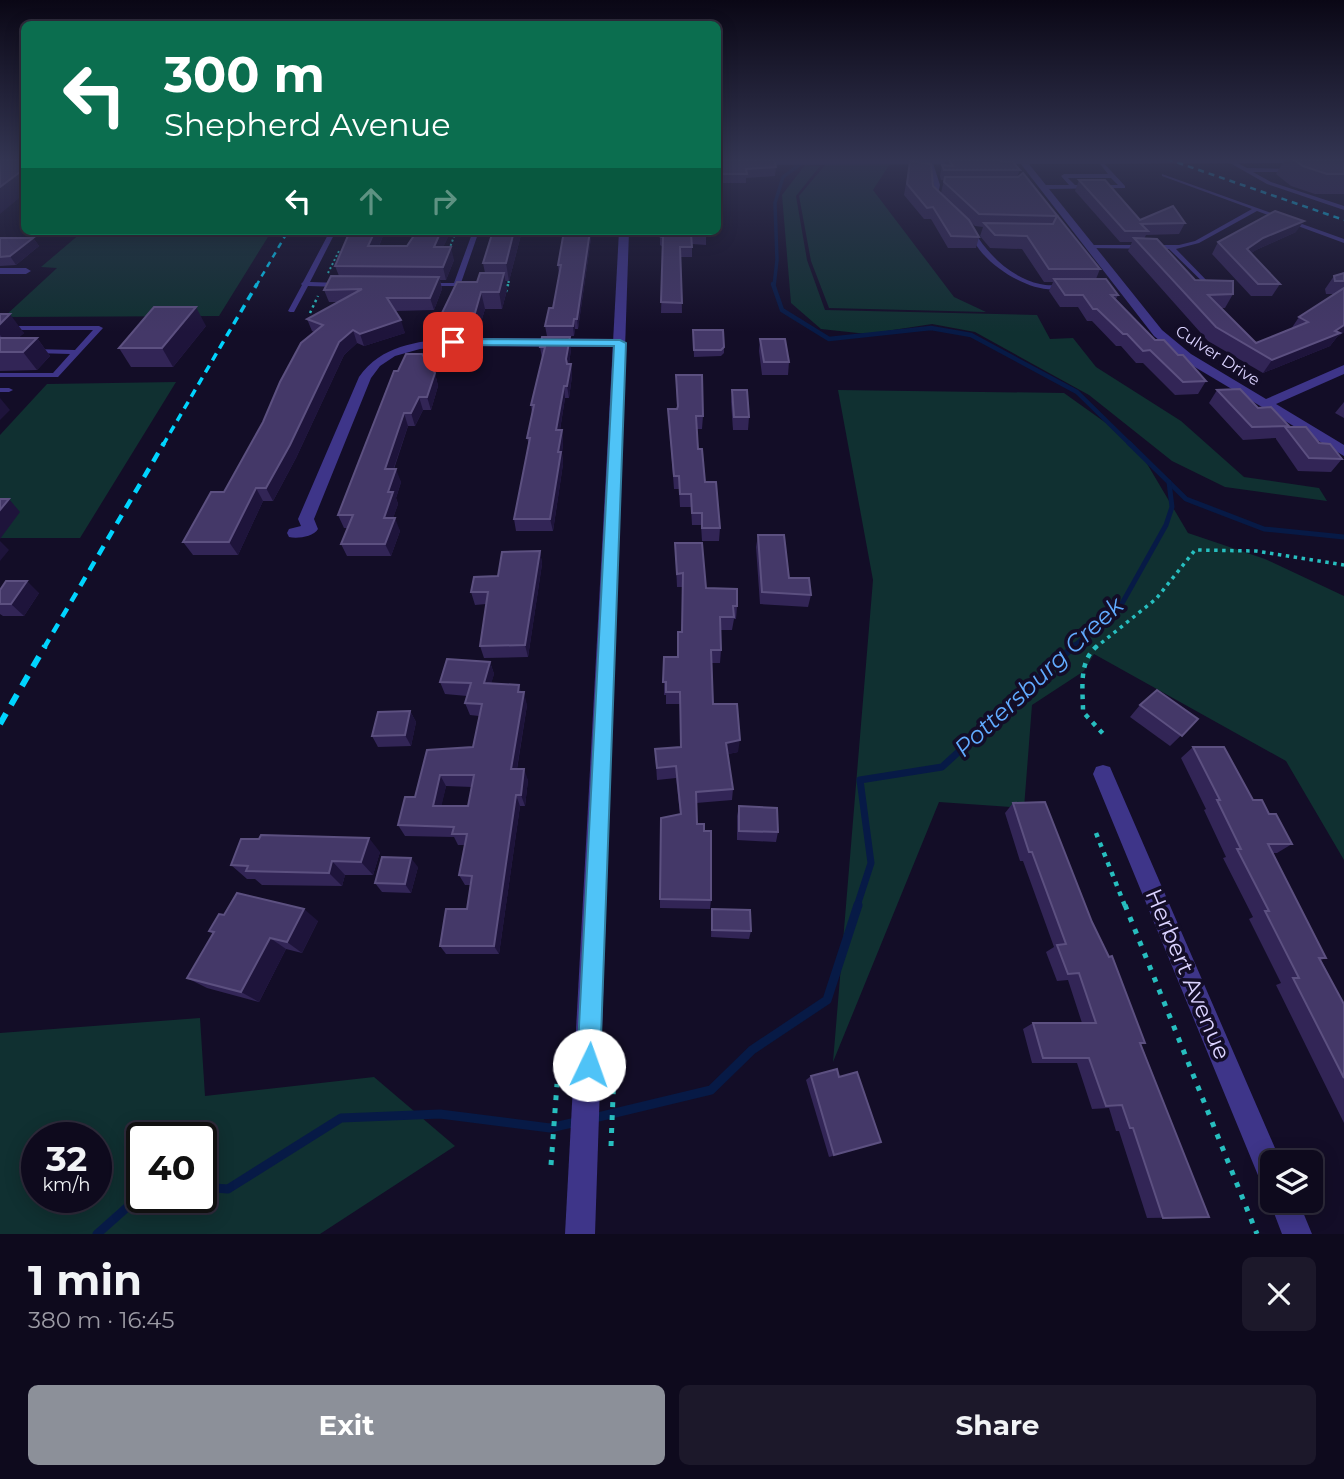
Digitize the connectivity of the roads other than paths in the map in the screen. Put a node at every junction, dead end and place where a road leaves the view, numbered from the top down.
1 (1066, 217) edge
2 (1243, 217) edge
3 (1278, 217) edge
4 (985, 231) edge
5 (331, 235) edge
6 (475, 235) edge
7 (624, 235) edge
8 (1344, 241) edge
9 (1091, 247) junction
10 (1171, 247) junction
11 (0, 271) edge
12 (26, 271) dead end
13 (304, 284) junction
14 (349, 285) edge
15 (416, 285) edge
16 (457, 285) junction
17 (479, 285) edge
18 (1074, 287) edge
19 (1211, 288) edge
20 (292, 311) dead end
21 (0, 328) edge
22 (620, 343) junction
23 (26, 351) edge
24 (76, 352) junction
25 (1344, 369) edge
26 (0, 374) edge
27 (1265, 404) junction
28 (1344, 451) edge
29 (295, 533) dead end
30 (1103, 774) dead end
31 (1261, 1150) edge
32 (1288, 1213) edge
33 (580, 1234) edge
34 (1297, 1234) edge

1 - 9 street, Culver Drive
2 - 10 lane
3 - 8 lane
4 - 18 lane
5 - 13 lane
6 - 16 lane
7 - 22 street
9 - 10 lane
9 - 27 street, Culver Drive
10 - 19 lane
11 - 12 street
13 - 14 lane
13 - 20 lane
15 - 16 lane
16 - 17 lane
21 - 24 lane
22 - 29 street
22 - 33 street
23 - 24 lane
24 - 26 lane
25 - 27 street
27 - 28 street, Culver Drive
30 - 31 street, Herbert Avenue
32 - 34 street

